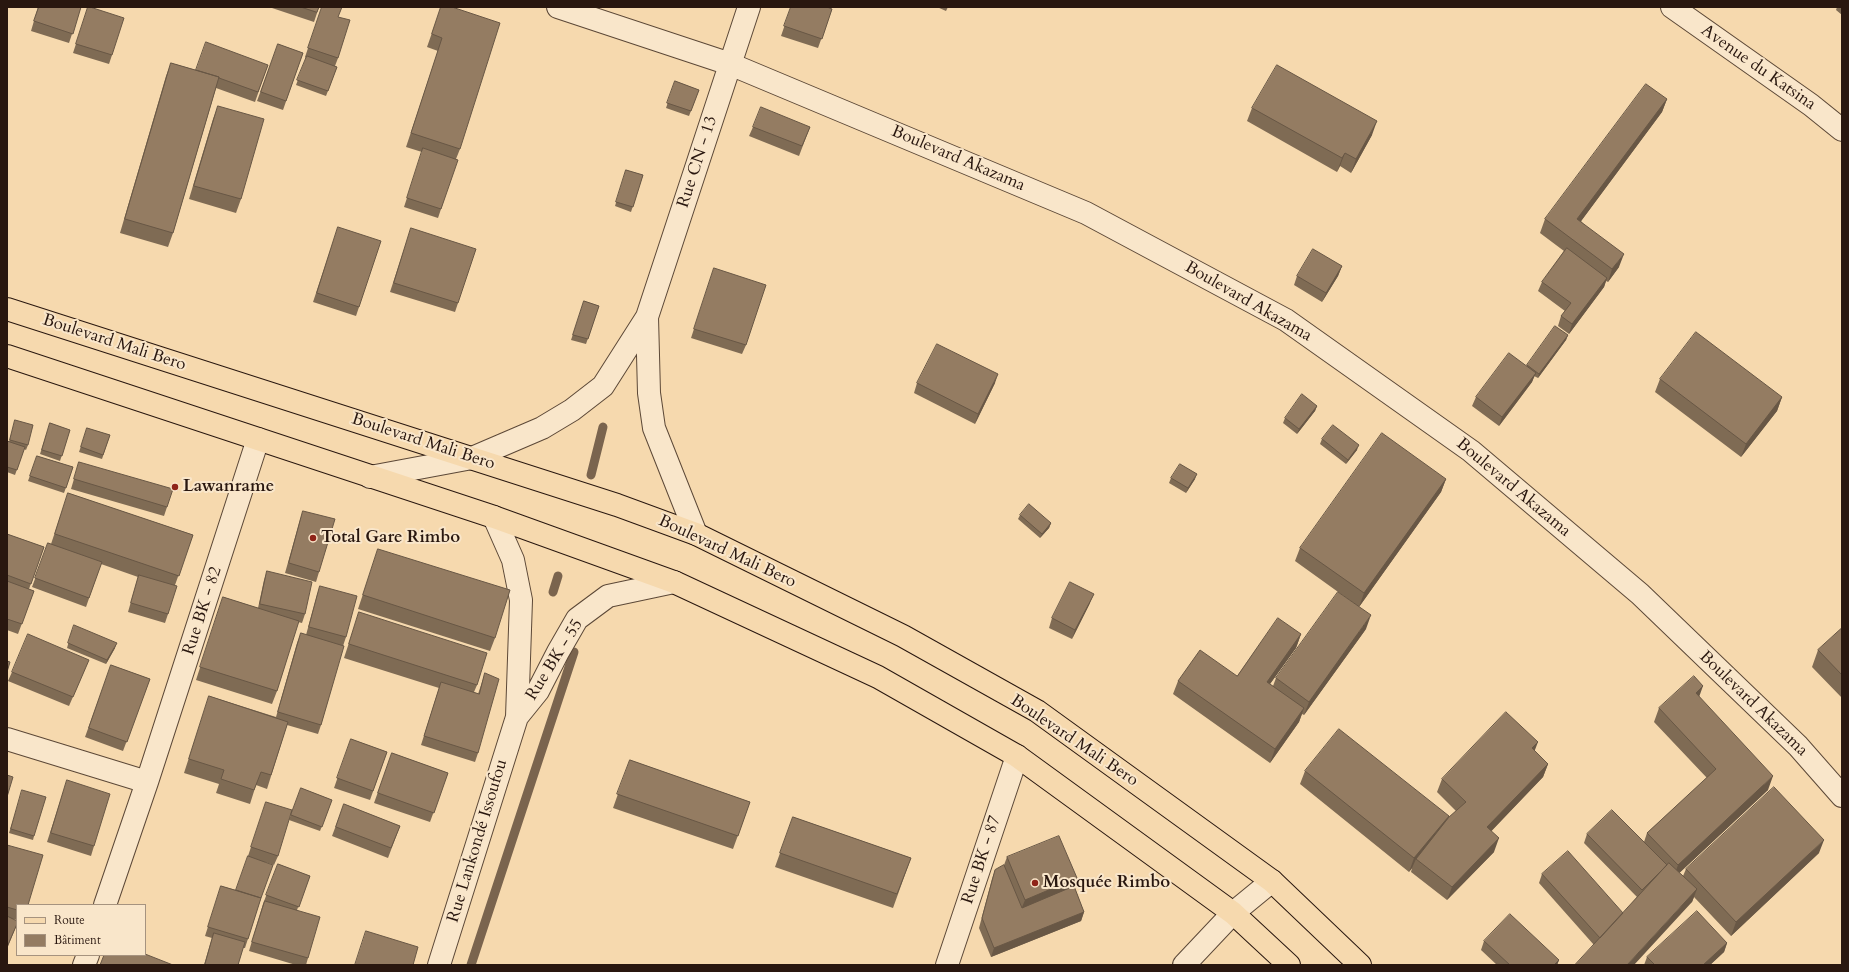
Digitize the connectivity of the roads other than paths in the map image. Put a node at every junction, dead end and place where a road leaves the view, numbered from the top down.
1 (558, 7) edge
2 (749, 7) edge
3 (1672, 7) edge
4 (730, 64) junction
5 (1842, 130) edge
6 (7, 309) edge
7 (647, 317) junction
8 (7, 356) edge
9 (258, 439) junction
10 (472, 458) junction
11 (370, 477) junction
12 (494, 517) junction
13 (696, 534) junction
14 (674, 582) junction
15 (517, 717) junction
16 (7, 739) edge
17 (1017, 756) junction
18 (147, 782) junction
19 (1842, 796) edge
20 (1272, 881) junction
21 (105, 904) edge
22 (1233, 913) junction
23 (439, 965) edge
24 (947, 965) edge
25 (1184, 965) edge
26 (1289, 965) edge
27 (1360, 965) edge

1 - 4 street, Boulevard Akazama
2 - 4 street, Rue CN - 13
3 - 5 street, Avenue du Katsina
4 - 7 street, Rue CN - 13
4 - 19 street, Boulevard Akazama
6 - 10 main road, Boulevard Mali Bero
7 - 10 street, Rue CN - 13
7 - 13 street, Rue CN - 13
8 - 9 main road
9 - 11 main road
9 - 18 street, Rue BK - 82
10 - 11 street, Rue CN - 13
10 - 13 main road, Boulevard Mali Bero
11 - 12 main road
12 - 14 main road
12 - 15 street, Rue BK - 55
13 - 20 main road, Boulevard Mali Bero
14 - 15 street, Rue BK - 55
14 - 17 main road
15 - 23 street, Rue Lankondé Issoufou
16 - 18 street
17 - 22 main road
17 - 24 street, Rue BK - 87
18 - 21 street, Rue BK - 82
20 - 22 street
20 - 27 main road, Boulevard Mali Bero
22 - 25 street
22 - 26 main road

